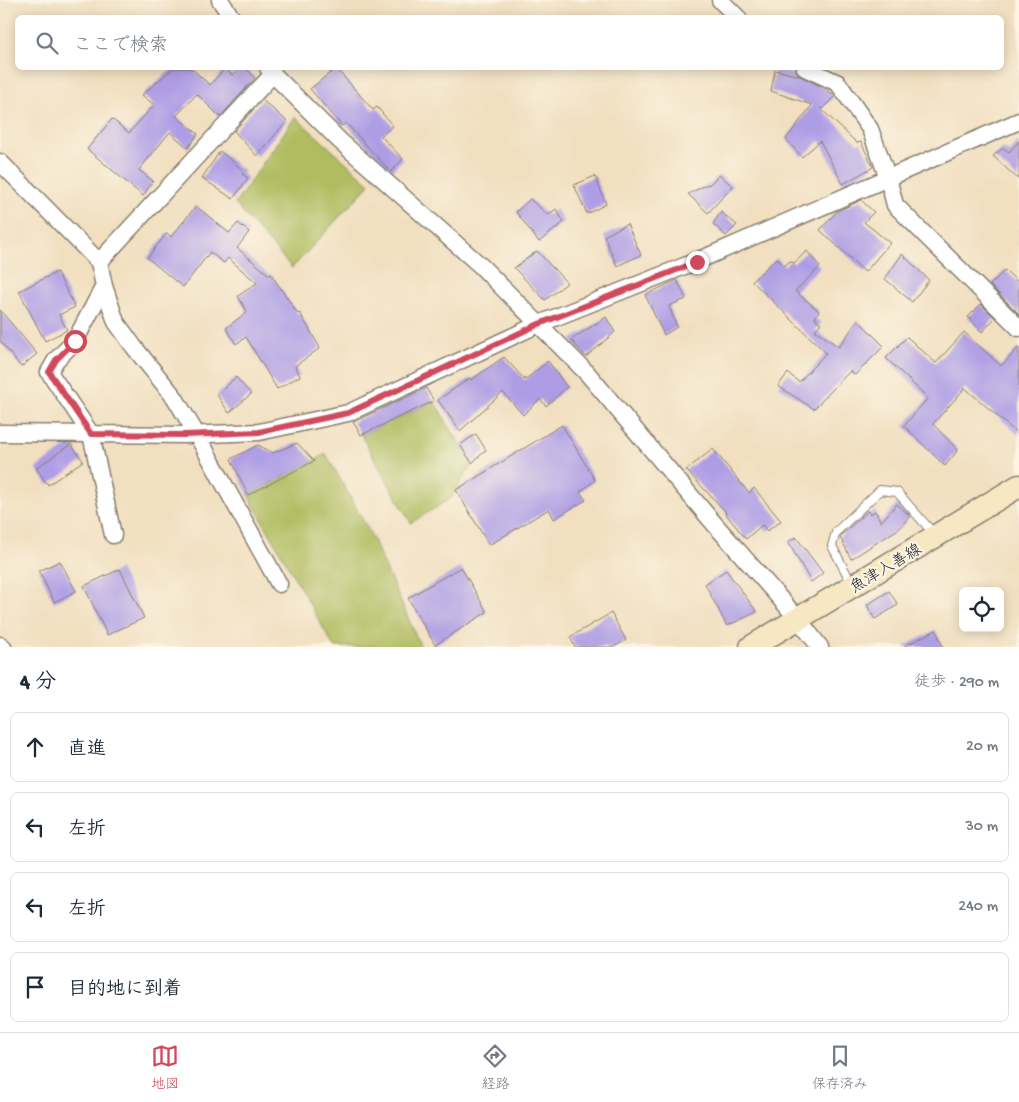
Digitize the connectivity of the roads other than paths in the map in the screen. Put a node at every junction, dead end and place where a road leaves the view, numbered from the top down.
1 (220, 0) edge
2 (720, 0) edge
3 (230, 15) edge
4 (735, 15) edge
5 (809, 70) edge
6 (271, 71) edge
7 (1019, 121) edge
8 (0, 162) edge
9 (888, 178) junction
10 (99, 262) junction
11 (104, 286) junction
12 (539, 324) junction
13 (1019, 328) edge
14 (0, 432) edge
15 (91, 434) junction
16 (197, 435) junction
17 (1019, 486) edge
18 (113, 535) dead end
19 (936, 536) junction
20 (279, 584) dead end
21 (853, 586) junction
22 (798, 619) junction
23 (751, 647) edge
24 (820, 647) edge

1 - 3 street
2 - 4 street
5 - 9 street
6 - 10 street
6 - 12 street
7 - 9 street
8 - 10 street
9 - 12 street
9 - 13 street
10 - 11 street
11 - 15 street
11 - 16 street
12 - 16 street
12 - 22 street
14 - 15 street
15 - 16 street
15 - 18 street
16 - 20 street
17 - 19 main road, 魚津入善線
19 - 21 main road, 魚津入善線
19 - 21 lane
21 - 22 main road, 魚津入善線
22 - 23 main road, 魚津入善線
22 - 24 street

